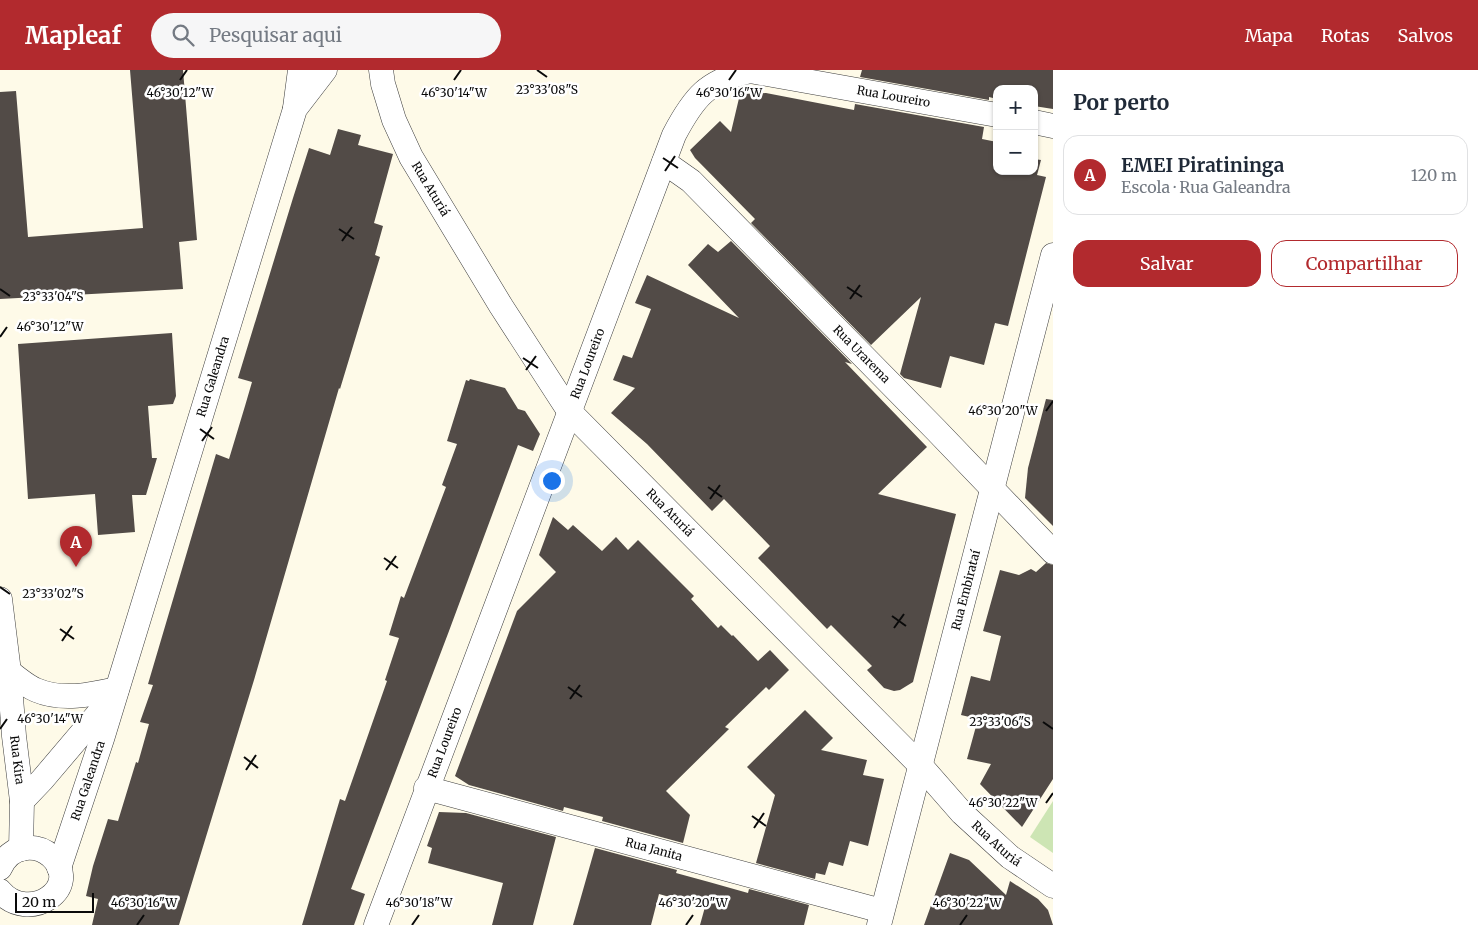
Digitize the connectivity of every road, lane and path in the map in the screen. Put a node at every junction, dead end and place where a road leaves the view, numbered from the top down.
1 (300, 70) edge
2 (324, 70) edge
3 (381, 70) edge
4 (295, 109) junction
5 (993, 114) edge
6 (1038, 123) edge
7 (1053, 126) edge
8 (664, 162) junction
9 (1053, 255) edge
10 (569, 411) junction
11 (992, 488) junction
12 (1053, 552) edge
13 (0, 598) edge
14 (10, 672) junction
15 (117, 690) junction
16 (920, 765) junction
17 (426, 788) junction
18 (22, 801) junction
19 (21, 849) junction
20 (0, 868) edge
21 (59, 868) junction
22 (1053, 886) edge
23 (10, 904) edge
24 (880, 918) edge
25 (376, 925) edge

1 - 4 street
2 - 4 street, Rua Galeandra
3 - 10 street, Rua Aturiá
4 - 15 street, Rua Galeandra
5 - 8 street, Rua Loureiro
6 - 7 street
8 - 10 street, Rua Loureiro
8 - 11 street, Rua Urarema
9 - 11 street, Rua Embirataí
10 - 16 street, Rua Aturiá
10 - 17 street, Rua Loureiro
11 - 12 street, Rua Urarema
11 - 16 street, Rua Embirataí
13 - 14 street, Rua Kira
14 - 15 street
14 - 18 street, Rua Kira
15 - 18 street, Rua Galeandra
15 - 21 street, Rua Galeandra
16 - 22 street, Rua Aturiá
16 - 24 street, Rua Embirataí
17 - 24 street, Rua Janita
17 - 25 street, Rua Loureiro
18 - 19 street, Rua Kira
19 - 20 street
19 - 21 street
21 - 23 street, Rua Galeandra

